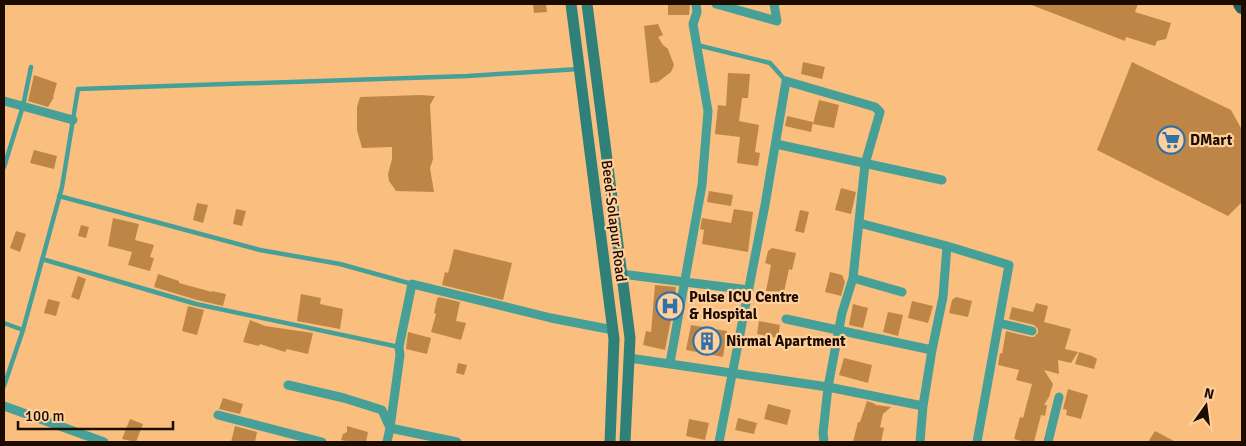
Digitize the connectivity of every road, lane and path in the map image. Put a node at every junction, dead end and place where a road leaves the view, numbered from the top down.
1 (571, 4) edge
2 (587, 4) edge
3 (696, 4) edge
4 (716, 4) edge
5 (774, 4) edge
6 (1240, 4) edge
7 (1242, 7) edge
8 (696, 45) junction
9 (31, 67) dead end
10 (580, 69) junction
11 (786, 81) junction
12 (4, 101) edge
13 (23, 106) junction
14 (73, 120) junction
15 (776, 144) junction
16 (864, 164) junction
17 (4, 167) edge
18 (942, 180) dead end
19 (59, 196) junction
20 (859, 222) junction
21 (947, 246) junction
22 (42, 260) junction
23 (621, 274) junction
24 (853, 278) junction
25 (685, 282) junction
26 (412, 284) junction
27 (749, 290) junction
28 (902, 292) dead end
29 (786, 319) dead end
30 (4, 323) edge
31 (999, 323) junction
32 (839, 329) junction
33 (23, 330) junction
34 (613, 330) junction
35 (1032, 331) dead end
36 (399, 347) junction
37 (932, 350) junction
38 (629, 358) junction
39 (670, 364) junction
40 (733, 373) junction
41 (288, 385) dead end
42 (4, 386) edge
43 (828, 387) junction
44 (1059, 397) dead end
45 (4, 406) edge
46 (922, 406) junction
47 (218, 415) dead end
48 (390, 428) junction
49 (104, 442) edge
50 (322, 442) edge
51 (388, 442) edge
52 (457, 442) edge
53 (610, 442) edge
54 (626, 442) edge
55 (719, 442) edge
56 (824, 442) edge
57 (920, 442) edge
58 (977, 442) edge
59 (1048, 442) edge

1 - 10 main road, Beed-Solapur Road
2 - 23 main road, Beed-Solapur Road
3 - 8 street
4 - 5 street
6 - 7 highway
8 - 11 lane
8 - 25 street
9 - 13 lane
10 - 14 lane
10 - 34 main road, Beed-Solapur Road
11 - 15 street
11 - 16 street
12 - 13 street
13 - 14 street
13 - 17 lane
14 - 19 lane
15 - 16 street
15 - 27 street
16 - 18 street
16 - 20 street
19 - 22 lane
19 - 26 lane
20 - 21 street
20 - 24 street
21 - 31 street
21 - 37 street
22 - 33 lane
22 - 36 lane
23 - 25 street
23 - 38 main road, Beed-Solapur Road
24 - 28 street
24 - 32 street
25 - 27 street
25 - 39 street
26 - 34 street
26 - 36 street
27 - 40 street
29 - 32 street
30 - 33 lane
31 - 35 street
31 - 58 street
32 - 37 street
32 - 43 street
33 - 42 lane
34 - 53 main road, Beed-Solapur Road
36 - 48 street
37 - 46 street
38 - 39 street
38 - 54 main road, Beed-Solapur Road
39 - 40 street
40 - 43 street
40 - 55 street
41 - 48 street
43 - 46 street
43 - 56 street
44 - 59 street
45 - 49 street
46 - 57 street
47 - 50 street
48 - 51 street
48 - 52 street

